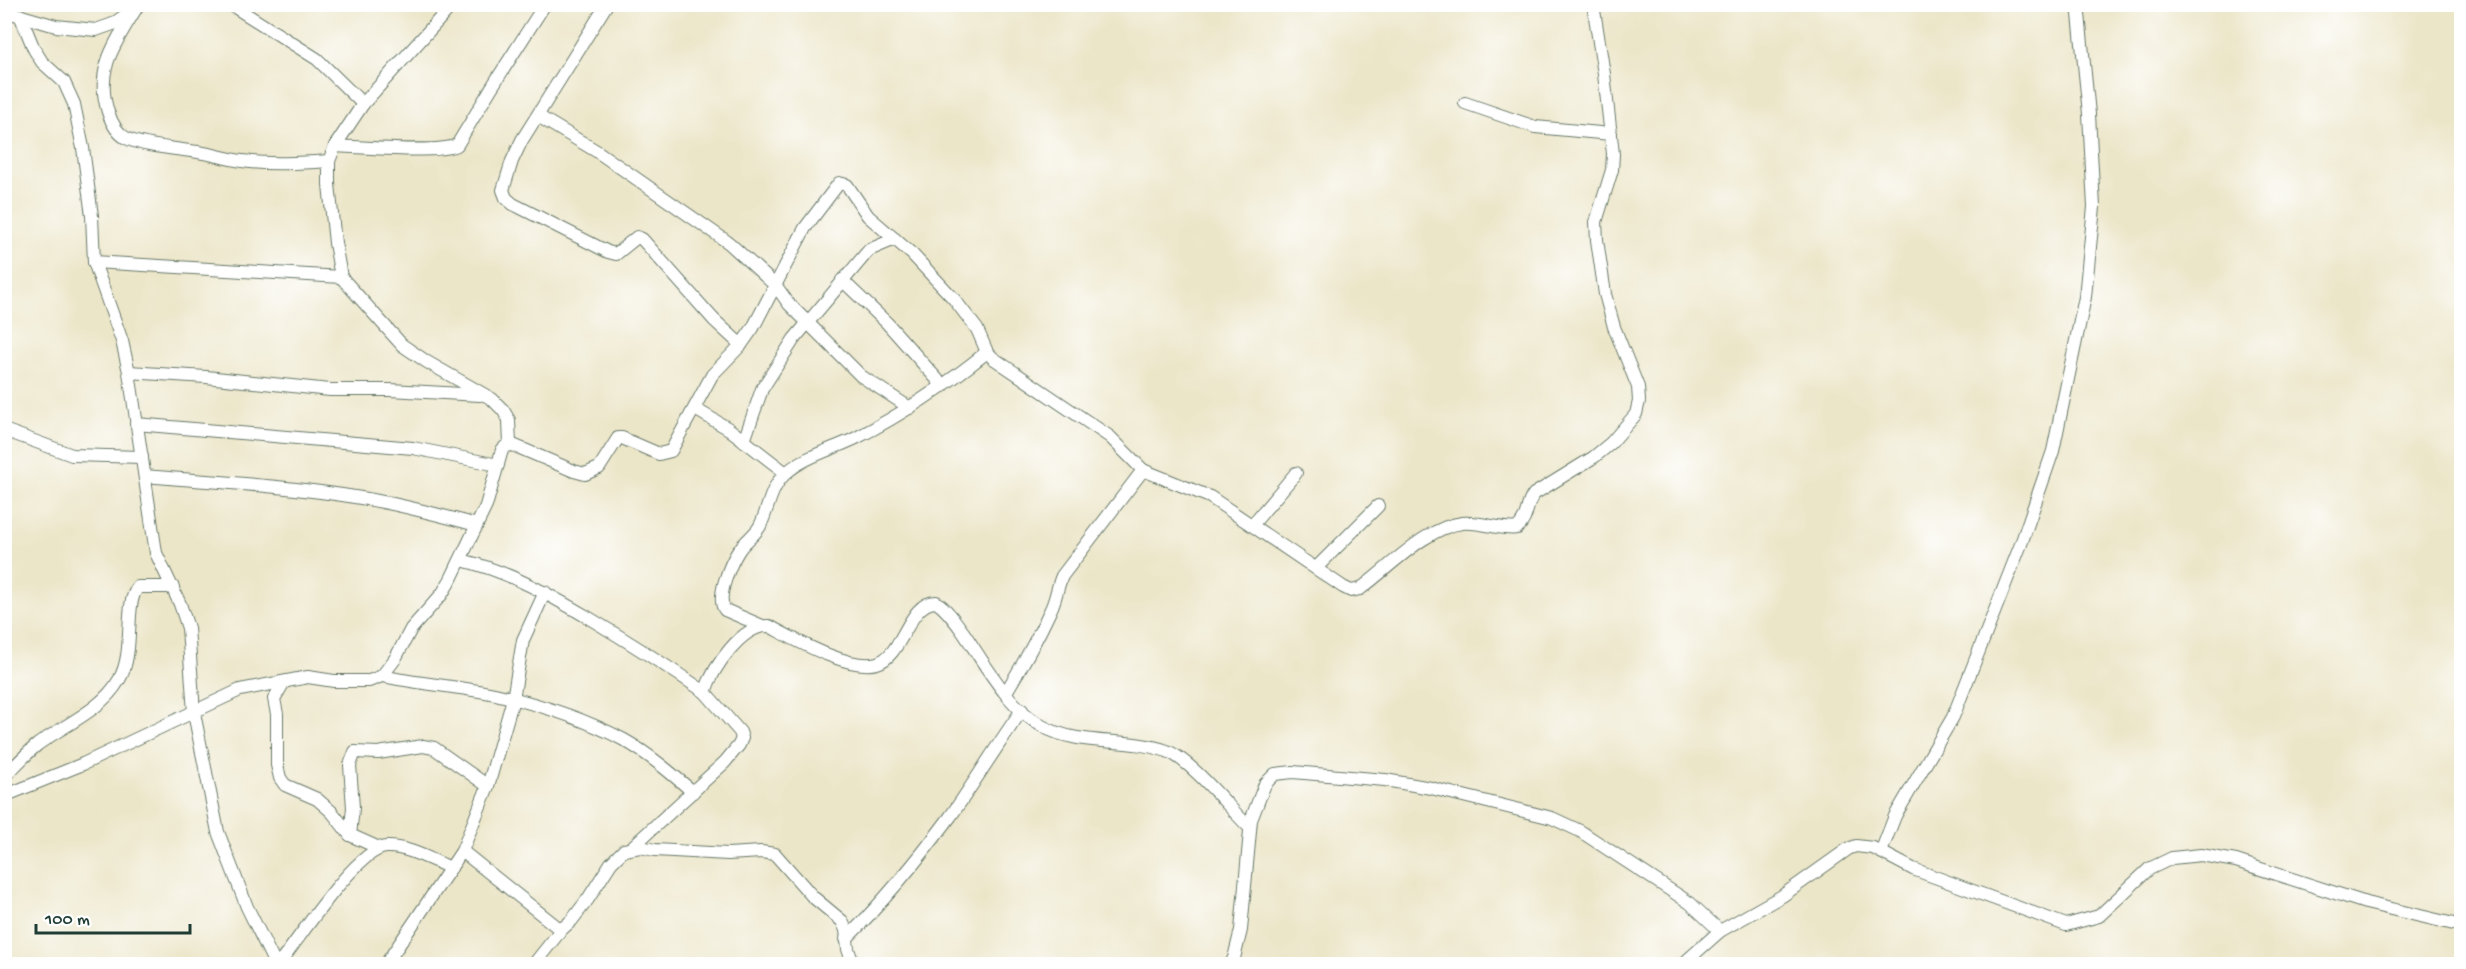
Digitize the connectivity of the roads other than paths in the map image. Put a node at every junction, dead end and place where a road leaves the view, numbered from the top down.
1 (230, 4) edge
2 (453, 4) edge
3 (545, 4) edge
4 (607, 4) edge
5 (1593, 4) edge
6 (2078, 4) edge
7 (139, 6) edge
8 (4, 10) edge
9 (20, 15) junction
10 (1465, 103) dead end
11 (363, 104) junction
12 (538, 116) junction
13 (1611, 134) junction
14 (335, 146) junction
15 (329, 161) junction
16 (895, 239) junction
17 (94, 262) junction
18 (341, 277) junction
19 (842, 280) junction
20 (776, 286) junction
21 (808, 322) junction
22 (741, 345) junction
23 (987, 352) junction
24 (129, 372) junction
25 (943, 386) junction
26 (484, 395) junction
27 (910, 408) junction
28 (695, 409) junction
29 (136, 424) junction
30 (4, 430) edge
31 (744, 441) junction
32 (510, 446) junction
33 (142, 457) junction
34 (498, 465) junction
35 (1143, 470) junction
36 (786, 473) junction
37 (1296, 473) dead end
38 (145, 476) junction
39 (1378, 506) dead end
40 (477, 525) junction
41 (1252, 525) junction
42 (461, 560) junction
43 (1316, 568) junction
44 (173, 587) junction
45 (545, 592) junction
46 (760, 626) junction
47 (382, 676) junction
48 (284, 682) junction
49 (705, 692) junction
50 (1006, 692) junction
51 (513, 699) junction
52 (1022, 710) junction
53 (194, 713) junction
54 (4, 777) edge
55 (488, 786) junction
56 (23, 787) junction
57 (4, 789) edge
58 (693, 792) junction
59 (4, 796) edge
60 (1250, 828) junction
61 (350, 835) junction
62 (379, 848) junction
63 (631, 848) junction
64 (462, 851) junction
65 (1881, 852) junction
66 (451, 868) junction
67 (2462, 926) edge
68 (561, 930) junction
69 (1720, 931) junction
70 (846, 939) junction
71 (277, 964) edge
72 (386, 964) edge
73 (534, 964) edge
74 (853, 964) edge
75 (1231, 964) edge
76 (1683, 964) edge

1 - 11 street
2 - 11 street
3 - 14 street
4 - 12 street
5 - 13 street
6 - 65 street
7 - 9 street
7 - 15 street
8 - 9 street
9 - 17 street
10 - 13 street
11 - 14 street
12 - 20 street
12 - 22 street
13 - 43 street
14 - 15 street
15 - 18 street
16 - 19 street
16 - 20 street
16 - 23 street
17 - 18 street
17 - 24 street
18 - 26 street
19 - 21 street
19 - 25 street
20 - 21 street
20 - 22 street
21 - 27 street
21 - 31 street
22 - 28 street
23 - 25 street
23 - 35 street
24 - 26 street
24 - 29 street
25 - 27 street
26 - 32 street
27 - 36 street
28 - 31 street
28 - 32 street
29 - 33 street
29 - 34 street
30 - 33 street
31 - 36 street
32 - 34 street
33 - 38 street
34 - 40 street
35 - 41 street
35 - 50 street
36 - 46 street
37 - 41 street
38 - 40 street
38 - 44 street
39 - 43 street
40 - 42 street
41 - 43 street
42 - 45 street
42 - 47 street
44 - 53 street
44 - 54 street
45 - 49 street
45 - 51 street
46 - 49 street
46 - 50 street
47 - 48 street
47 - 51 street
48 - 53 street
48 - 61 street
49 - 58 street
50 - 52 street
51 - 55 street
51 - 58 street
52 - 60 street
52 - 70 street
53 - 56 street
53 - 71 street
55 - 61 street
55 - 64 street
56 - 57 street
56 - 59 street
58 - 63 street
60 - 69 street
60 - 75 street
61 - 62 street
62 - 66 street
62 - 71 street
63 - 68 street
63 - 70 street
64 - 66 street
64 - 68 street
65 - 67 street
65 - 69 street
66 - 72 street
68 - 73 street
69 - 76 street
70 - 74 street

